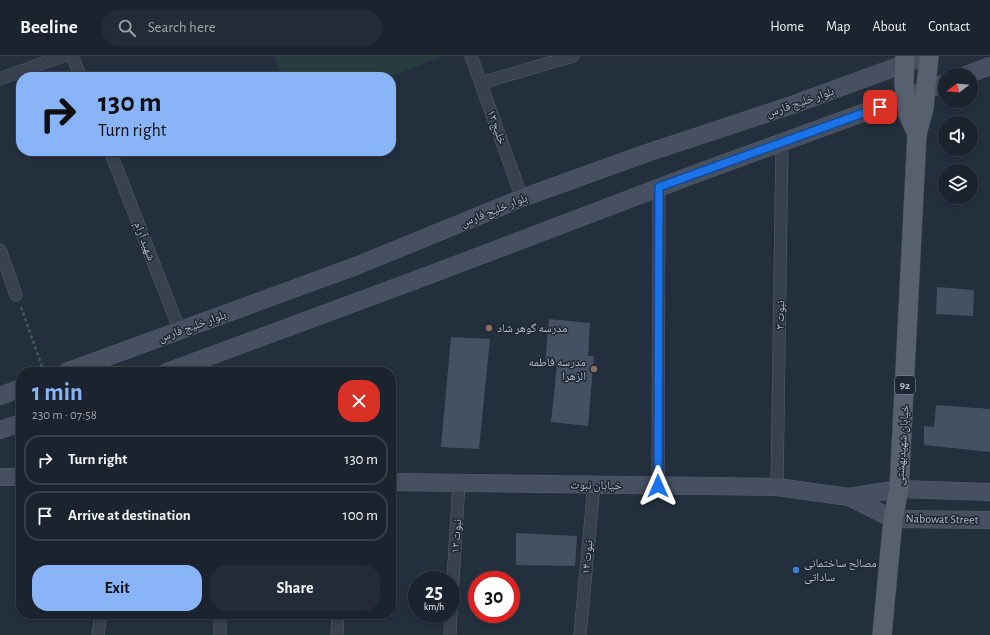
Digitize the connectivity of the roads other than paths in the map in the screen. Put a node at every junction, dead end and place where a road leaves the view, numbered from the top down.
1 (63, 56) edge
2 (72, 56) edge
3 (471, 56) edge
4 (573, 56) edge
5 (928, 56) edge
6 (905, 60) edge
7 (990, 66) edge
8 (978, 70) edge
9 (19, 72) edge
10 (79, 72) edge
11 (16, 73) edge
12 (0, 79) edge
13 (481, 83) junction
14 (938, 86) edge
15 (926, 90) junction
16 (900, 100) junction
17 (916, 134) junction
18 (782, 142) junction
19 (112, 156) edge
20 (659, 187) junction
21 (522, 198) junction
22 (0, 250) edge
23 (16, 295) road end
24 (180, 331) junction
25 (80, 367) edge
26 (181, 367) edge
27 (16, 390) edge
28 (0, 396) edge
29 (16, 425) edge
30 (0, 430) edge
31 (0, 476) edge
32 (16, 477) edge
33 (396, 482) edge
34 (459, 483) junction
35 (594, 485) junction
36 (658, 486) junction
37 (777, 487) junction
38 (899, 489) junction
39 (990, 492) edge
40 (849, 497) junction
41 (893, 519) junction
42 (990, 520) edge
43 (454, 571) edge
44 (100, 619) edge
45 (338, 619) edge
46 (451, 623) edge
47 (337, 631) edge
48 (580, 632) edge
49 (98, 635) edge
50 (450, 635) edge
51 (882, 635) edge

1 - 9 street
2 - 10 street
3 - 13 street, خلیج ۱۳
4 - 13 street
5 - 6 main road, بلوار خلیج فارس
5 - 15 main road
6 - 16 main road
6 - 21 main road, بلوار خلیج فارس
7 - 8 main road
11 - 12 street
13 - 21 street, خلیج ۱۳
14 - 15 main road
15 - 16 main road
15 - 17 main road
16 - 17 main road
16 - 18 main road
17 - 38 main road, خیابان شهیدبهشتی / 92
18 - 20 main road
18 - 37 street, نبوت ۳
19 - 24 street, شهید آرام
20 - 26 main road
20 - 36 street
21 - 24 main road, بلوار خلیج فارس
22 - 23 street
24 - 25 main road, بلوار خلیج فارس
27 - 28 main road
29 - 30 main road
31 - 32 main road
33 - 34 main road, خیابان نبوت
34 - 35 main road, خیابان نبوت
34 - 43 street, نبوت ۱۲
35 - 36 main road, خیابان نبوت
35 - 48 street, نبوت ۱۴
36 - 37 main road, خیابان نبوت
37 - 40 main road, خیابان نبوت
38 - 39 main road
38 - 40 main road, خیابان نبوت
38 - 41 main road, خیابان شهیدبهشتی / 92
40 - 41 main road, خیابان نبوت
41 - 42 main road, Nabowat Street
41 - 51 main road, خیابان شهیدبهشتی / 92
44 - 49 street
45 - 47 street
46 - 50 street, نبوت ۱۲

